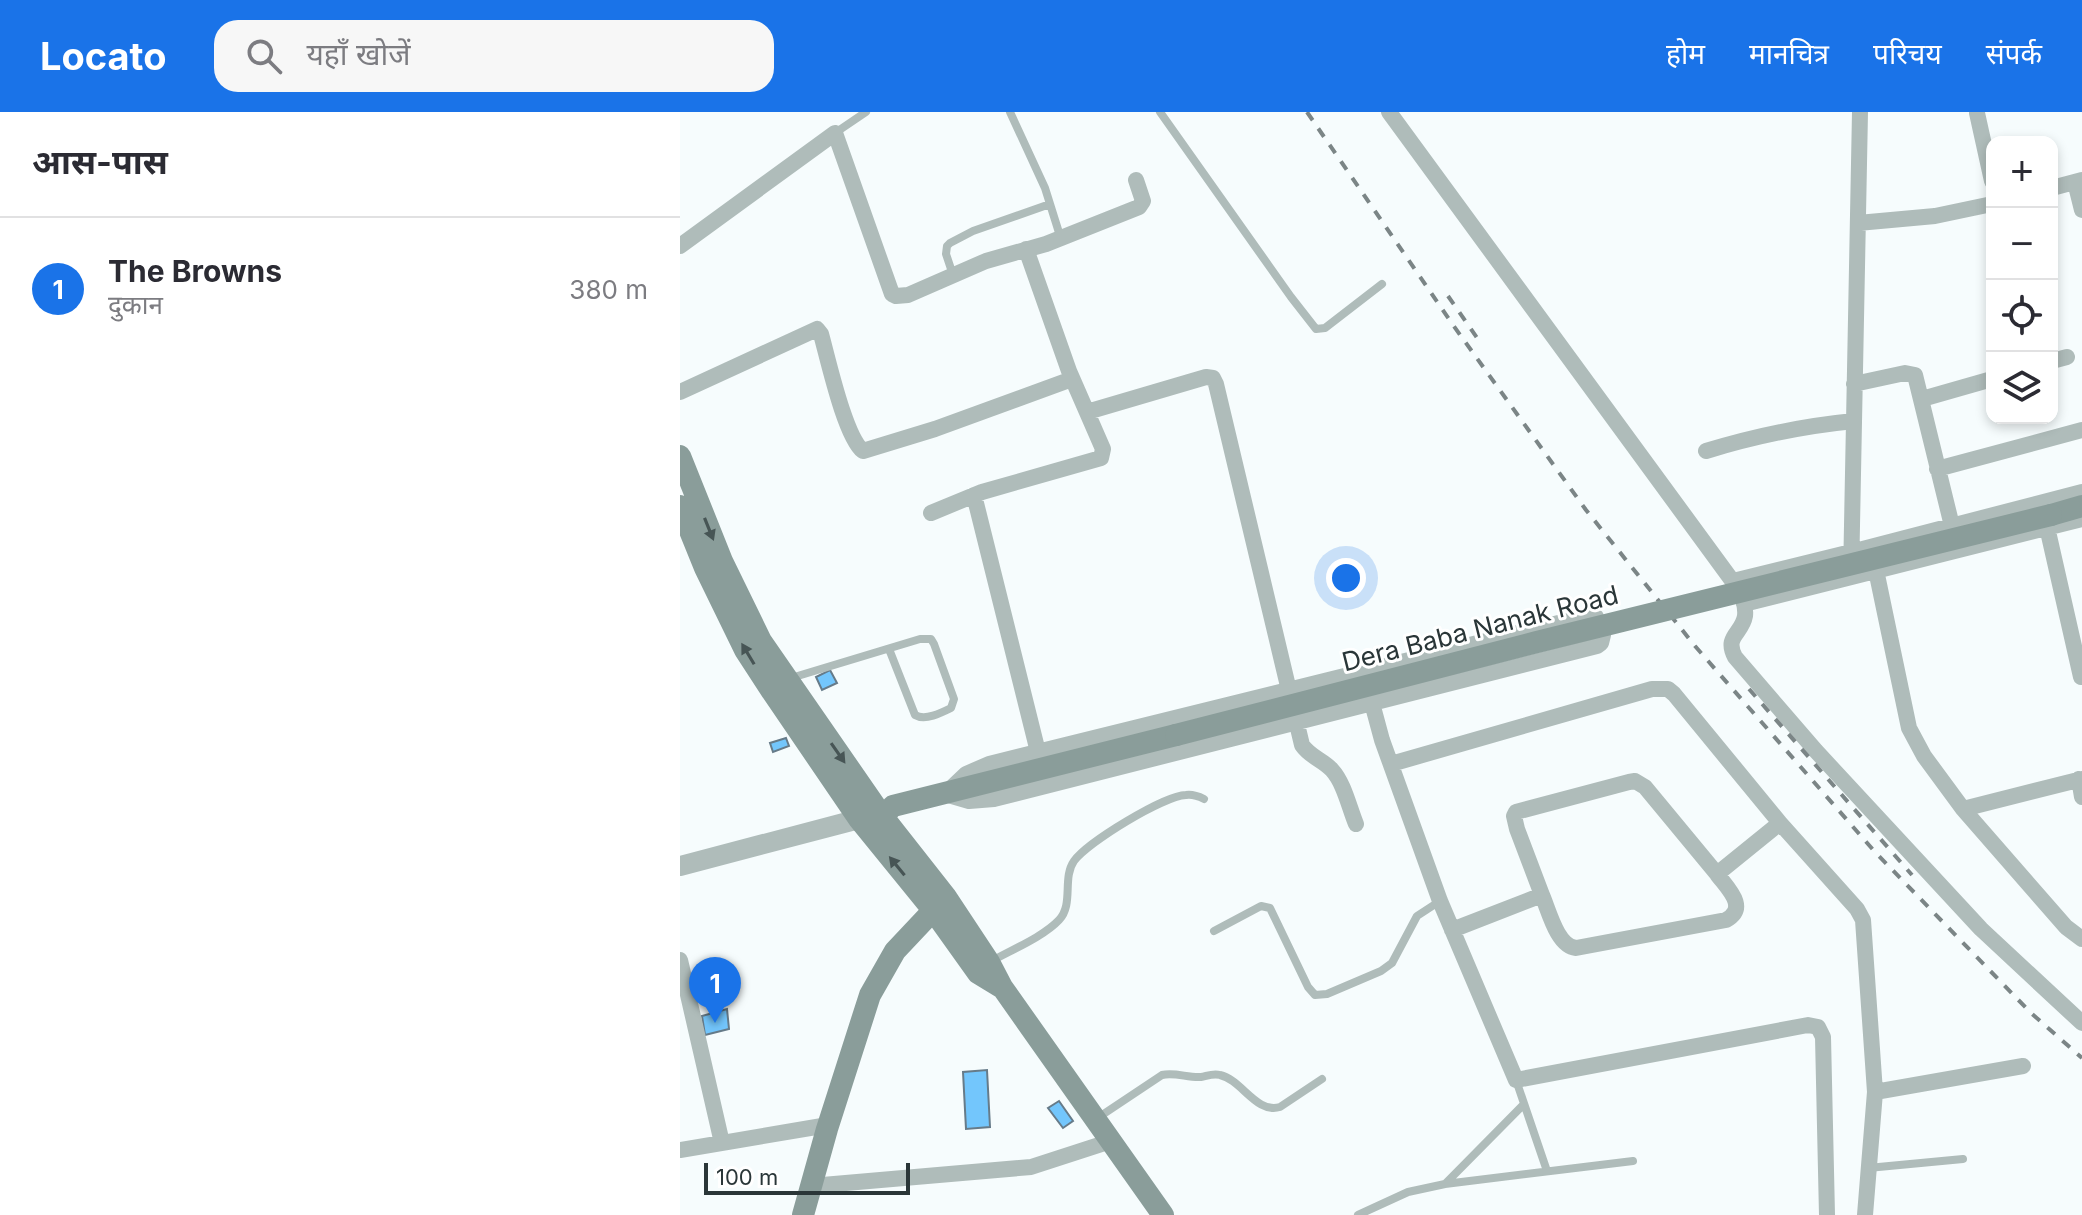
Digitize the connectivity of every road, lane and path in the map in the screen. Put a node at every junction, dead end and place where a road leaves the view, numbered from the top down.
1 (866, 112) edge
2 (1010, 112) edge
3 (1160, 112) edge
4 (1389, 112) edge
5 (1860, 112) edge
6 (1977, 113) edge
7 (835, 133) junction
8 (1986, 154) edge
9 (1136, 180) dead end
10 (2078, 181) edge
11 (2058, 186) edge
12 (1050, 204) junction
13 (1986, 205) edge
14 (2082, 210) edge
15 (1858, 223) junction
16 (1061, 239) junction
17 (680, 246) edge
18 (1026, 249) junction
19 (953, 275) junction
20 (1382, 284) dead end
21 (1072, 379) junction
22 (1986, 381) edge
23 (1854, 384) junction
24 (680, 392) edge
25 (1922, 399) junction
26 (1087, 412) junction
27 (1854, 421) junction
28 (2082, 430) edge
29 (1706, 451) dead end
30 (680, 456) edge
31 (1937, 469) junction
32 (2082, 492) edge
33 (974, 495) junction
34 (680, 506) edge
35 (2082, 506) edge
36 (931, 513) dead end
37 (2082, 519) edge
38 (1952, 526) junction
39 (2047, 527) junction
40 (1851, 552) junction
41 (1876, 570) junction
42 (1851, 577) junction
43 (1733, 581) junction
44 (1744, 604) junction
45 (889, 649) junction
46 (2081, 677) edge
47 (786, 680) junction
48 (1289, 690) junction
49 (1372, 703) junction
50 (1297, 722) junction
51 (1038, 752) junction
52 (1391, 764) junction
53 (2081, 779) edge
54 (945, 794) junction
55 (2082, 797) edge
56 (1204, 799) dead end
57 (1963, 809) junction
58 (872, 811) junction
59 (1780, 823) junction
60 (1356, 824) dead end
61 (680, 856) edge
62 (680, 866) edge
63 (1717, 874) junction
64 (1542, 895) junction
65 (1440, 901) junction
66 (940, 904) junction
67 (1452, 930) junction
68 (1214, 931) dead end
69 (2082, 939) edge
70 (680, 960) edge
71 (989, 962) junction
72 (1002, 987) junction
73 (685, 1000) edge
74 (2082, 1023) edge
75 (2023, 1066) dead end
76 (1322, 1079) dead end
77 (1516, 1080) junction
78 (1875, 1092) junction
79 (1524, 1104) junction
80 (1096, 1120) junction
81 (828, 1125) junction
82 (722, 1143) junction
83 (1105, 1143) dead end
84 (680, 1150) edge
85 (1963, 1159) dead end
86 (1633, 1161) dead end
87 (1867, 1168) junction
88 (1547, 1171) junction
89 (1445, 1184) junction
90 (811, 1186) junction
91 (803, 1215) edge
92 (1163, 1215) edge
93 (1358, 1215) edge
94 (1827, 1215) edge
95 (1865, 1215) edge

1 - 7 lane
2 - 12 lane
3 - 20 lane
4 - 43 street
5 - 15 street
6 - 8 street
7 - 17 street
7 - 19 street
9 - 16 street
10 - 11 street
10 - 14 street
12 - 16 lane
12 - 19 lane
13 - 15 street
15 - 23 street
16 - 18 street
18 - 19 street
18 - 21 street
21 - 24 street
21 - 26 street
22 - 25 street
23 - 25 street
23 - 27 street
25 - 31 street
26 - 33 street
26 - 48 street
27 - 29 street
27 - 40 street
28 - 31 street
30 -> 47 main road
31 - 38 street
32 - 38 street
33 - 36 street
33 - 51 street
58 -> 34 main road
35 - 54 main road, Dera Baba Nanak Road, bridge
37 - 39 street
38 - 40 street
39 - 41 street
39 - 46 street
40 - 42 street
40 - 43 street
41 - 42 street
41 - 57 street
42 - 44 street
43 - 44 street
44 - 74 street
45 - 45 lane
45 - 47 lane
47 -> 58 main road
48 - 49 street
48 - 50 street
48 - 51 street
49 - 50 street
49 - 52 street
50 - 54 street
50 - 60 street
51 - 54 street
52 - 59 street
52 - 65 street
53 - 55 street
53 - 57 street
54 - 58 main road, Dera Baba Nanak Road
56 - 71 lane
57 - 69 street
58 - 61 street
58 - 62 street
58 - 66 main road
59 - 63 street
59 - 78 street
63 - 64 street
63 - 64 street
64 - 67 street
65 - 67 street
65 - 68 lane
66 - 71 main road
66 - 72 main road
66 - 81 main road
67 - 77 street
70 - 73 street
71 - 72 main road
72 - 80 main road
73 - 82 street
75 - 78 street
76 - 80 lane
77 - 79 lane
77 - 94 street
78 - 87 street
79 - 88 lane
79 - 89 lane
80 - 92 main road
81 - 82 street
81 - 90 main road
82 - 84 street
83 - 90 street
85 - 87 lane
86 - 88 lane
87 - 95 street
88 - 89 lane
89 - 93 lane
90 - 91 main road

